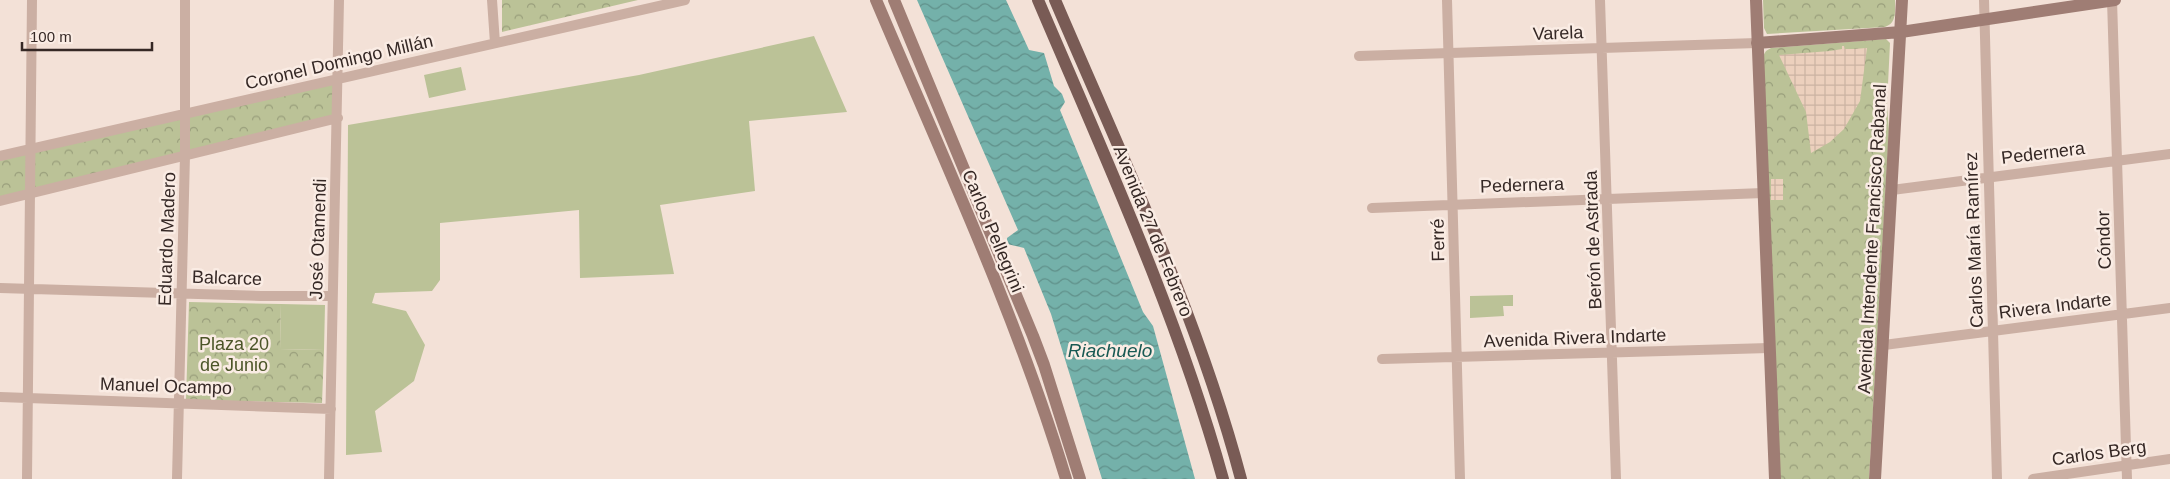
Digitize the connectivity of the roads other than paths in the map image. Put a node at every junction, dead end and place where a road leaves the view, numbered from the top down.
1 (32, 0) edge
2 (185, 0) edge
3 (339, 0) edge
4 (492, 0) edge
5 (685, 0) edge
6 (876, 0) edge
7 (894, 0) edge
8 (1038, 0) edge
9 (1055, 0) edge
10 (1447, 0) edge
11 (1600, 0) edge
12 (1756, 0) edge
13 (1902, 0) edge
14 (1984, 0) edge
15 (2113, 0) edge
16 (1983, 19) junction
17 (1901, 32) junction
18 (495, 43) junction
19 (1757, 43) junction
20 (1602, 47) junction
21 (1448, 53) junction
22 (1359, 56) dead end
23 (337, 78) junction
24 (185, 114) junction
25 (338, 118) junction
26 (1108, 124) junction
27 (1093, 130) junction
28 (30, 150) junction
29 (2170, 154) edge
30 (186, 155) junction
31 (0, 156) edge
32 (2118, 160) junction
33 (1988, 177) junction
34 (1892, 190) junction
35 (1764, 193) junction
36 (30, 194) junction
37 (1608, 199) junction
38 (0, 201) edge
39 (1453, 204) junction
40 (1372, 208) dead end
41 (0, 288) edge
42 (30, 288) junction
43 (180, 293) junction
44 (332, 296) junction
45 (2170, 308) edge
46 (2123, 314) junction
47 (1993, 331) junction
48 (1884, 345) junction
49 (1769, 348) junction
50 (1613, 352) junction
51 (1457, 358) junction
52 (1382, 360) dead end
53 (0, 398) edge
54 (28, 398) junction
55 (181, 403) junction
56 (330, 409) junction
57 (2170, 459) edge
58 (2126, 464) junction
59 (27, 479) edge
60 (177, 479) edge
61 (329, 479) edge
62 (1066, 479) edge
63 (1080, 479) edge
64 (1223, 479) edge
65 (1240, 479) edge
66 (1460, 479) edge
67 (1616, 479) edge
68 (1775, 479) edge
69 (1875, 479) edge
70 (1997, 479) edge
71 (2033, 479) edge
72 (2127, 479) edge

1 - 28 street
2 - 24 street, Eduardo Madero
3 - 23 street, José Otamendi
4 - 18 street
5 - 18 street, Coronel Domingo Millán
6 - 62 main road, Carlos Pellegrini
7 - 63 main road, Carlos Pellegrini
8 - 27 main road
9 - 26 main road, Avenida 27 de Febrero
10 - 21 street, Ferré
11 - 20 street, Berón de Astrada
12 - 19 main road
13 - 17 main road, Avenida Intendente Francisco Rabanal
14 - 16 street, Carlos María Ramírez
15 - 16 main road
15 - 32 street, Cóndor
16 - 17 main road
16 - 33 street, Carlos María Ramírez
17 - 19 main road
17 - 34 main road, Avenida Intendente Francisco Rabanal
18 - 23 street, Coronel Domingo Millán
19 - 20 street, Varela
19 - 35 main road
20 - 21 street, Varela
20 - 37 street, Berón de Astrada
21 - 22 street, Varela
21 - 39 street, Ferré
23 - 24 street, Coronel Domingo Millán
23 - 25 street, José Otamendi
24 - 28 street, Coronel Domingo Millán
24 - 30 street, Eduardo Madero
25 - 30 street
25 - 44 street, José Otamendi
26 - 27 main road
26 - 65 main road, Avenida 27 de Febrero
27 - 64 main road, Avenida 27 de Febrero
28 - 31 street, Coronel Domingo Millán
28 - 36 street
29 - 32 street, Pedernera
30 - 36 street
30 - 43 street, Eduardo Madero
32 - 33 street, Pedernera
32 - 46 street, Cóndor
33 - 34 street, Pedernera
33 - 47 street, Carlos María Ramírez
34 - 48 main road, Avenida Intendente Francisco Rabanal
35 - 37 street, Pedernera
35 - 49 main road
36 - 38 street
36 - 42 street
37 - 39 street, Pedernera
37 - 50 street, Berón de Astrada
39 - 40 street, Pedernera
39 - 51 street, Ferré
41 - 42 street, Balcarce
42 - 43 street, Balcarce
42 - 54 street
43 - 44 street, Balcarce
43 - 55 street, Eduardo Madero
44 - 56 street, José Otamendi
45 - 46 street, Rivera Indarte
46 - 47 street, Rivera Indarte
46 - 58 street, Cóndor
47 - 48 street, Rivera Indarte
47 - 70 street, Carlos María Ramírez
48 - 69 main road, Avenida Intendente Francisco Rabanal
49 - 50 street, Avenida Rivera Indarte
49 - 68 main road
50 - 51 street, Avenida Rivera Indarte
50 - 67 street, Berón de Astrada
51 - 52 street, Avenida Rivera Indarte
51 - 66 street, Ferré
53 - 54 street, Manuel Ocampo
54 - 55 street, Manuel Ocampo
54 - 59 street
55 - 56 street, Manuel Ocampo
55 - 60 street, Eduardo Madero
56 - 61 street, José Otamendi
57 - 58 street, Carlos Berg
58 - 71 street, Carlos Berg
58 - 72 street, Cóndor

